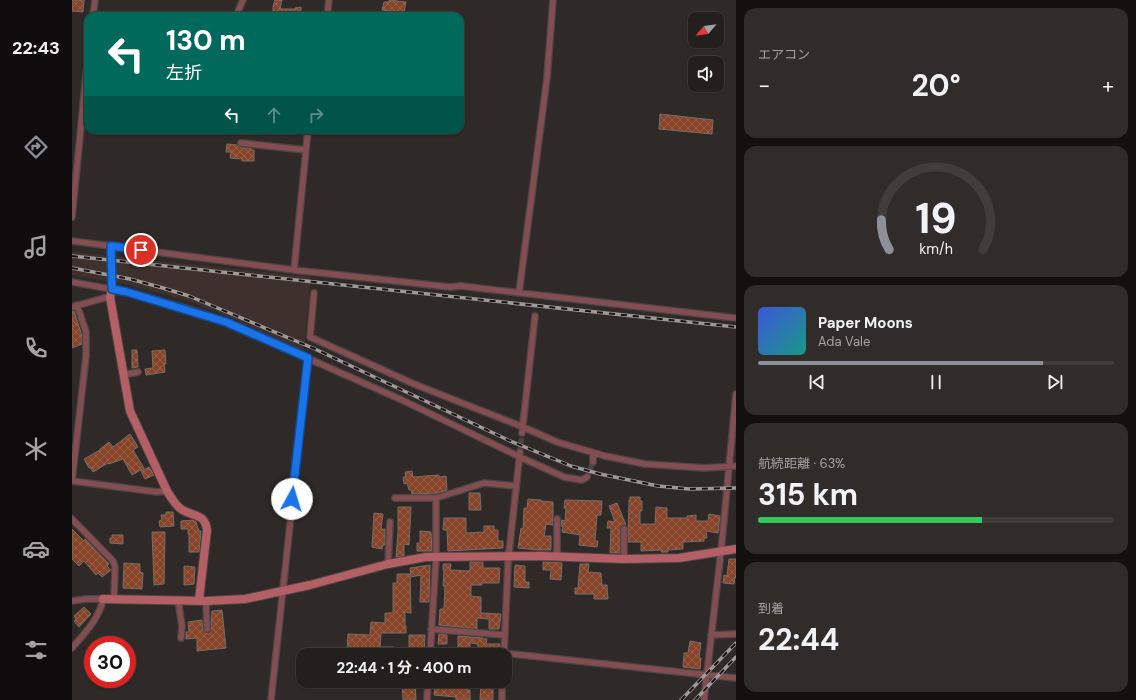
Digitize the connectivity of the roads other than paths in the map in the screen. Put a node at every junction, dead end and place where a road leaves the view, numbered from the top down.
1 (95, 0) edge
2 (243, 0) edge
3 (329, 0) edge
4 (553, 0) edge
5 (94, 12) edge
6 (238, 12) edge
7 (328, 12) edge
8 (84, 96) edge
9 (308, 134) edge
10 (241, 143) dead end
11 (306, 150) junction
12 (72, 218) edge
13 (72, 241) edge
14 (111, 246) junction
15 (294, 270) junction
16 (72, 282) edge
17 (111, 293) junction
18 (314, 293) dead end
19 (519, 294) junction
20 (75, 306) edge
21 (535, 316) dead end
22 (736, 318) edge
23 (308, 358) junction
24 (138, 372) dead end
25 (123, 375) junction
26 (736, 394) edge
27 (523, 427) junction
28 (522, 433) tunnel mouth
29 (593, 453) junction
30 (520, 455) junction
31 (593, 462) tunnel mouth
32 (736, 466) edge
33 (729, 467) junction
34 (587, 477) dead end
35 (72, 481) edge
36 (516, 486) junction
37 (167, 491) junction
38 (395, 498) dead end
39 (436, 498) junction
40 (72, 519) edge
41 (557, 520) dead end
42 (390, 522) dead end
43 (624, 529) dead end
44 (736, 548) edge
45 (721, 551) junction
46 (508, 556) junction
47 (557, 556) junction
48 (436, 558) junction
49 (624, 559) junction
50 (388, 564) junction
51 (282, 591) junction
52 (103, 599) junction
53 (114, 599) junction
54 (178, 600) junction
55 (203, 600) junction
56 (72, 601) edge
57 (207, 629) dead end
58 (431, 629) junction
59 (736, 634) edge
60 (711, 635) junction
61 (504, 636) junction
62 (181, 638) dead end
63 (72, 648) edge
64 (430, 648) edge
65 (504, 648) edge
66 (512, 655) edge
67 (706, 675) junction
68 (736, 678) edge
69 (428, 688) edge
70 (502, 688) edge
71 (271, 700) edge
72 (427, 700) edge
73 (502, 700) edge
74 (704, 700) edge

1 - 5 street
2 - 6 street
3 - 7 street
4 - 19 street
8 - 12 street
9 - 11 street
10 - 11 street
11 - 15 street
13 - 14 street
14 - 15 street
14 - 17 street
15 - 19 street
16 - 17 street
17 - 20 street
17 - 23 street
17 - 25 street
18 - 27 street
19 - 22 street
20 - 35 street
21 - 27 street
23 - 30 street
23 - 51 street
24 - 25 street
25 - 37 street
26 - 33 street
27 - 28 street
27 - 29 street
29 - 31 street
29 - 33 street
30 - 34 street
30 - 36 street
32 - 33 street
33 - 45 street
35 - 37 street
36 - 39 street
36 - 46 street
37 - 55 street
38 - 39 street
39 - 48 street
40 - 53 street
41 - 47 street
42 - 50 street
43 - 49 street
44 - 45 street
45 - 49 street
45 - 60 street
46 - 47 street
46 - 48 street
46 - 61 street
47 - 49 street
48 - 50 street
48 - 58 street
50 - 51 street
51 - 55 street
51 - 71 street
52 - 53 street
52 - 56 street
52 - 63 street
53 - 54 street
54 - 55 street
54 - 62 street
55 - 57 street
58 - 61 street
58 - 64 street
59 - 60 street
60 - 67 street
61 - 65 street
66 - 67 street
67 - 68 street
67 - 74 street
69 - 72 street
70 - 73 street

